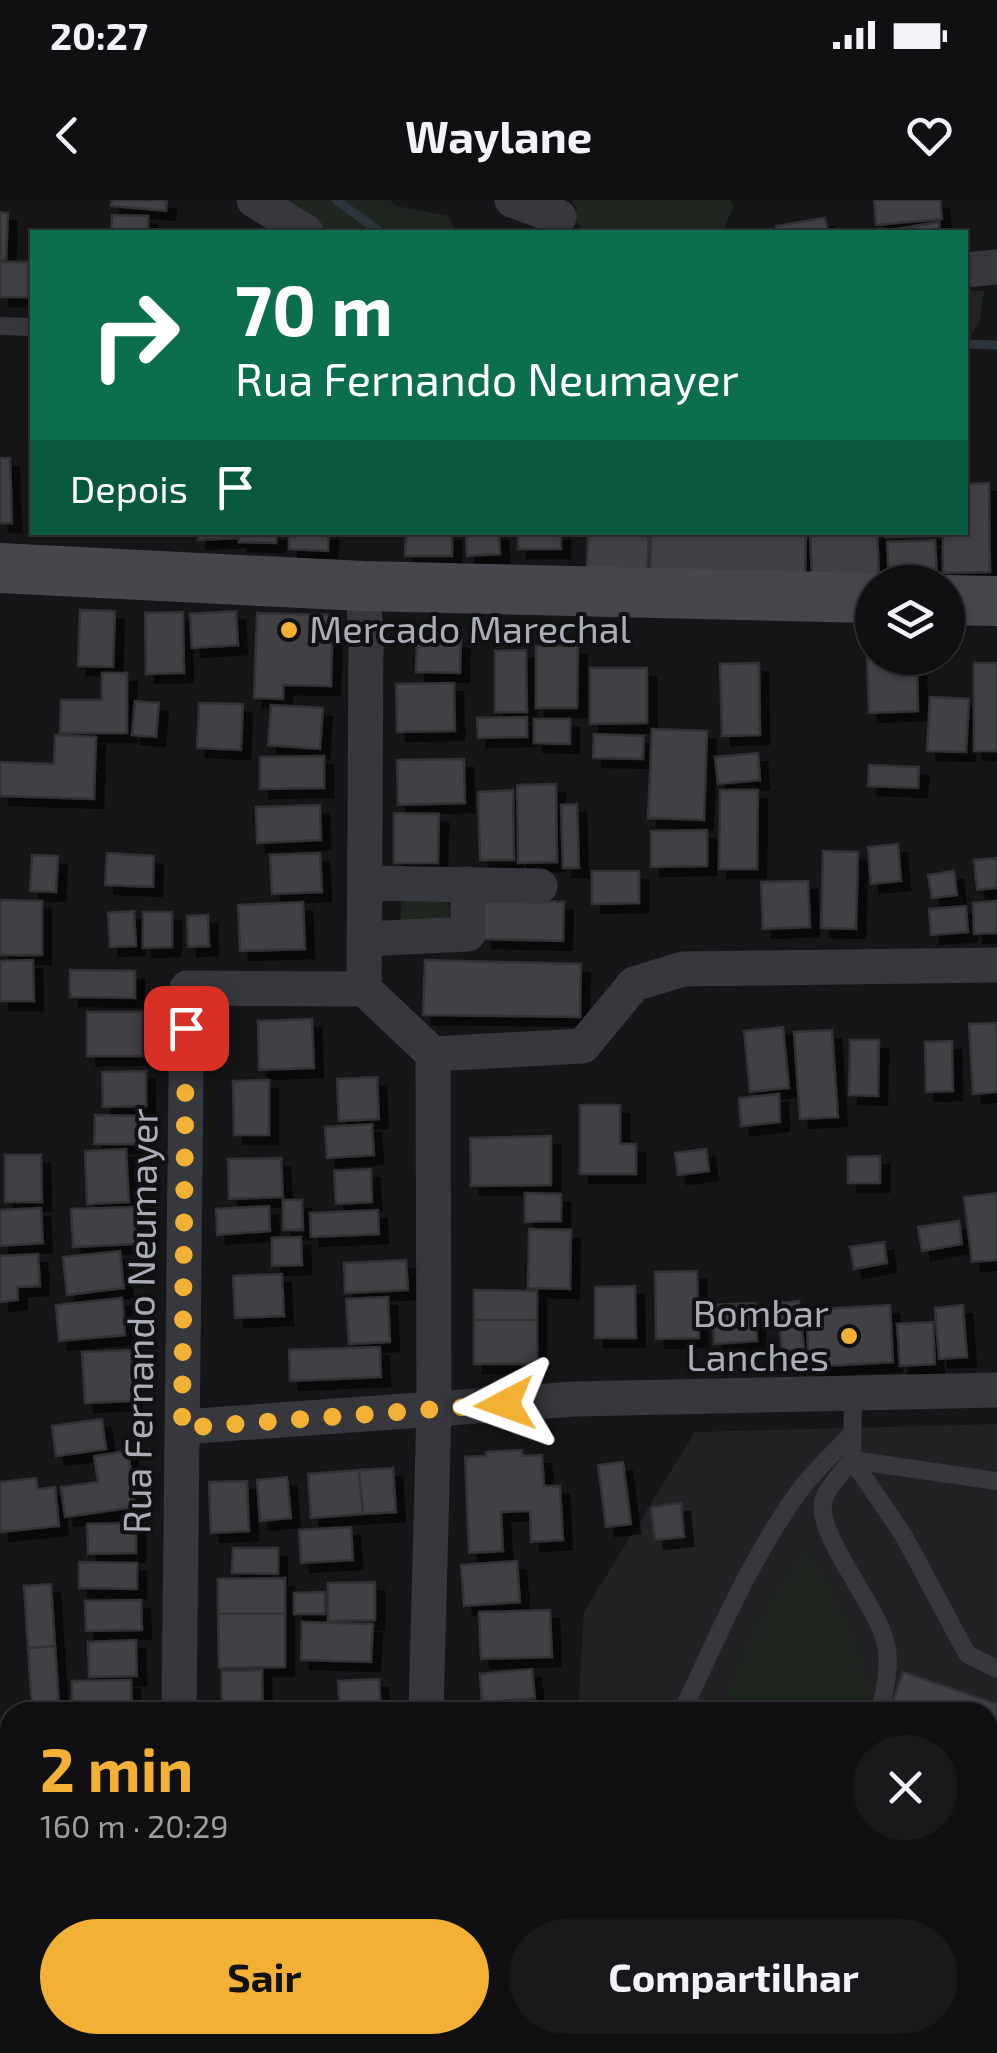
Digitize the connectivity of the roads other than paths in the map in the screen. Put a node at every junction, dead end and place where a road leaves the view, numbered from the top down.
1 (254, 200) edge
2 (512, 200) edge
3 (559, 217) dead end
4 (303, 230) edge
5 (997, 267) edge
6 (968, 270) edge
7 (0, 326) edge
8 (30, 327) edge
9 (0, 568) edge
10 (363, 586) junction
11 (855, 598) edge
12 (965, 600) edge
13 (997, 600) edge
14 (366, 882) junction
15 (468, 884) junction
16 (540, 886) dead end
17 (364, 939) junction
18 (997, 965) edge
19 (364, 989) junction
20 (434, 1054) junction
21 (853, 1390) junction
22 (997, 1390) edge
23 (434, 1409) junction
24 (182, 1428) junction
25 (852, 1436) junction
26 (852, 1460) junction
27 (997, 1481) edge
28 (997, 1669) edge
29 (179, 1702) edge
30 (426, 1702) edge
31 (687, 1702) edge
32 (881, 1702) edge

1 - 4 street
2 - 3 street
5 - 6 street
7 - 8 lane
9 - 10 street
10 - 11 street
10 - 14 street
12 - 13 street
14 - 15 street
14 - 17 street
15 - 16 street
15 - 17 street
17 - 19 street
18 - 20 street
19 - 20 street
19 - 24 street, Rua Fernando Neumayer
20 - 23 street
21 - 22 street
21 - 23 street
21 - 25 lane
23 - 24 street
23 - 30 street
24 - 29 street, Rua Fernando Neumayer
25 - 26 lane
25 - 31 lane
26 - 27 lane
26 - 28 lane
26 - 32 lane

